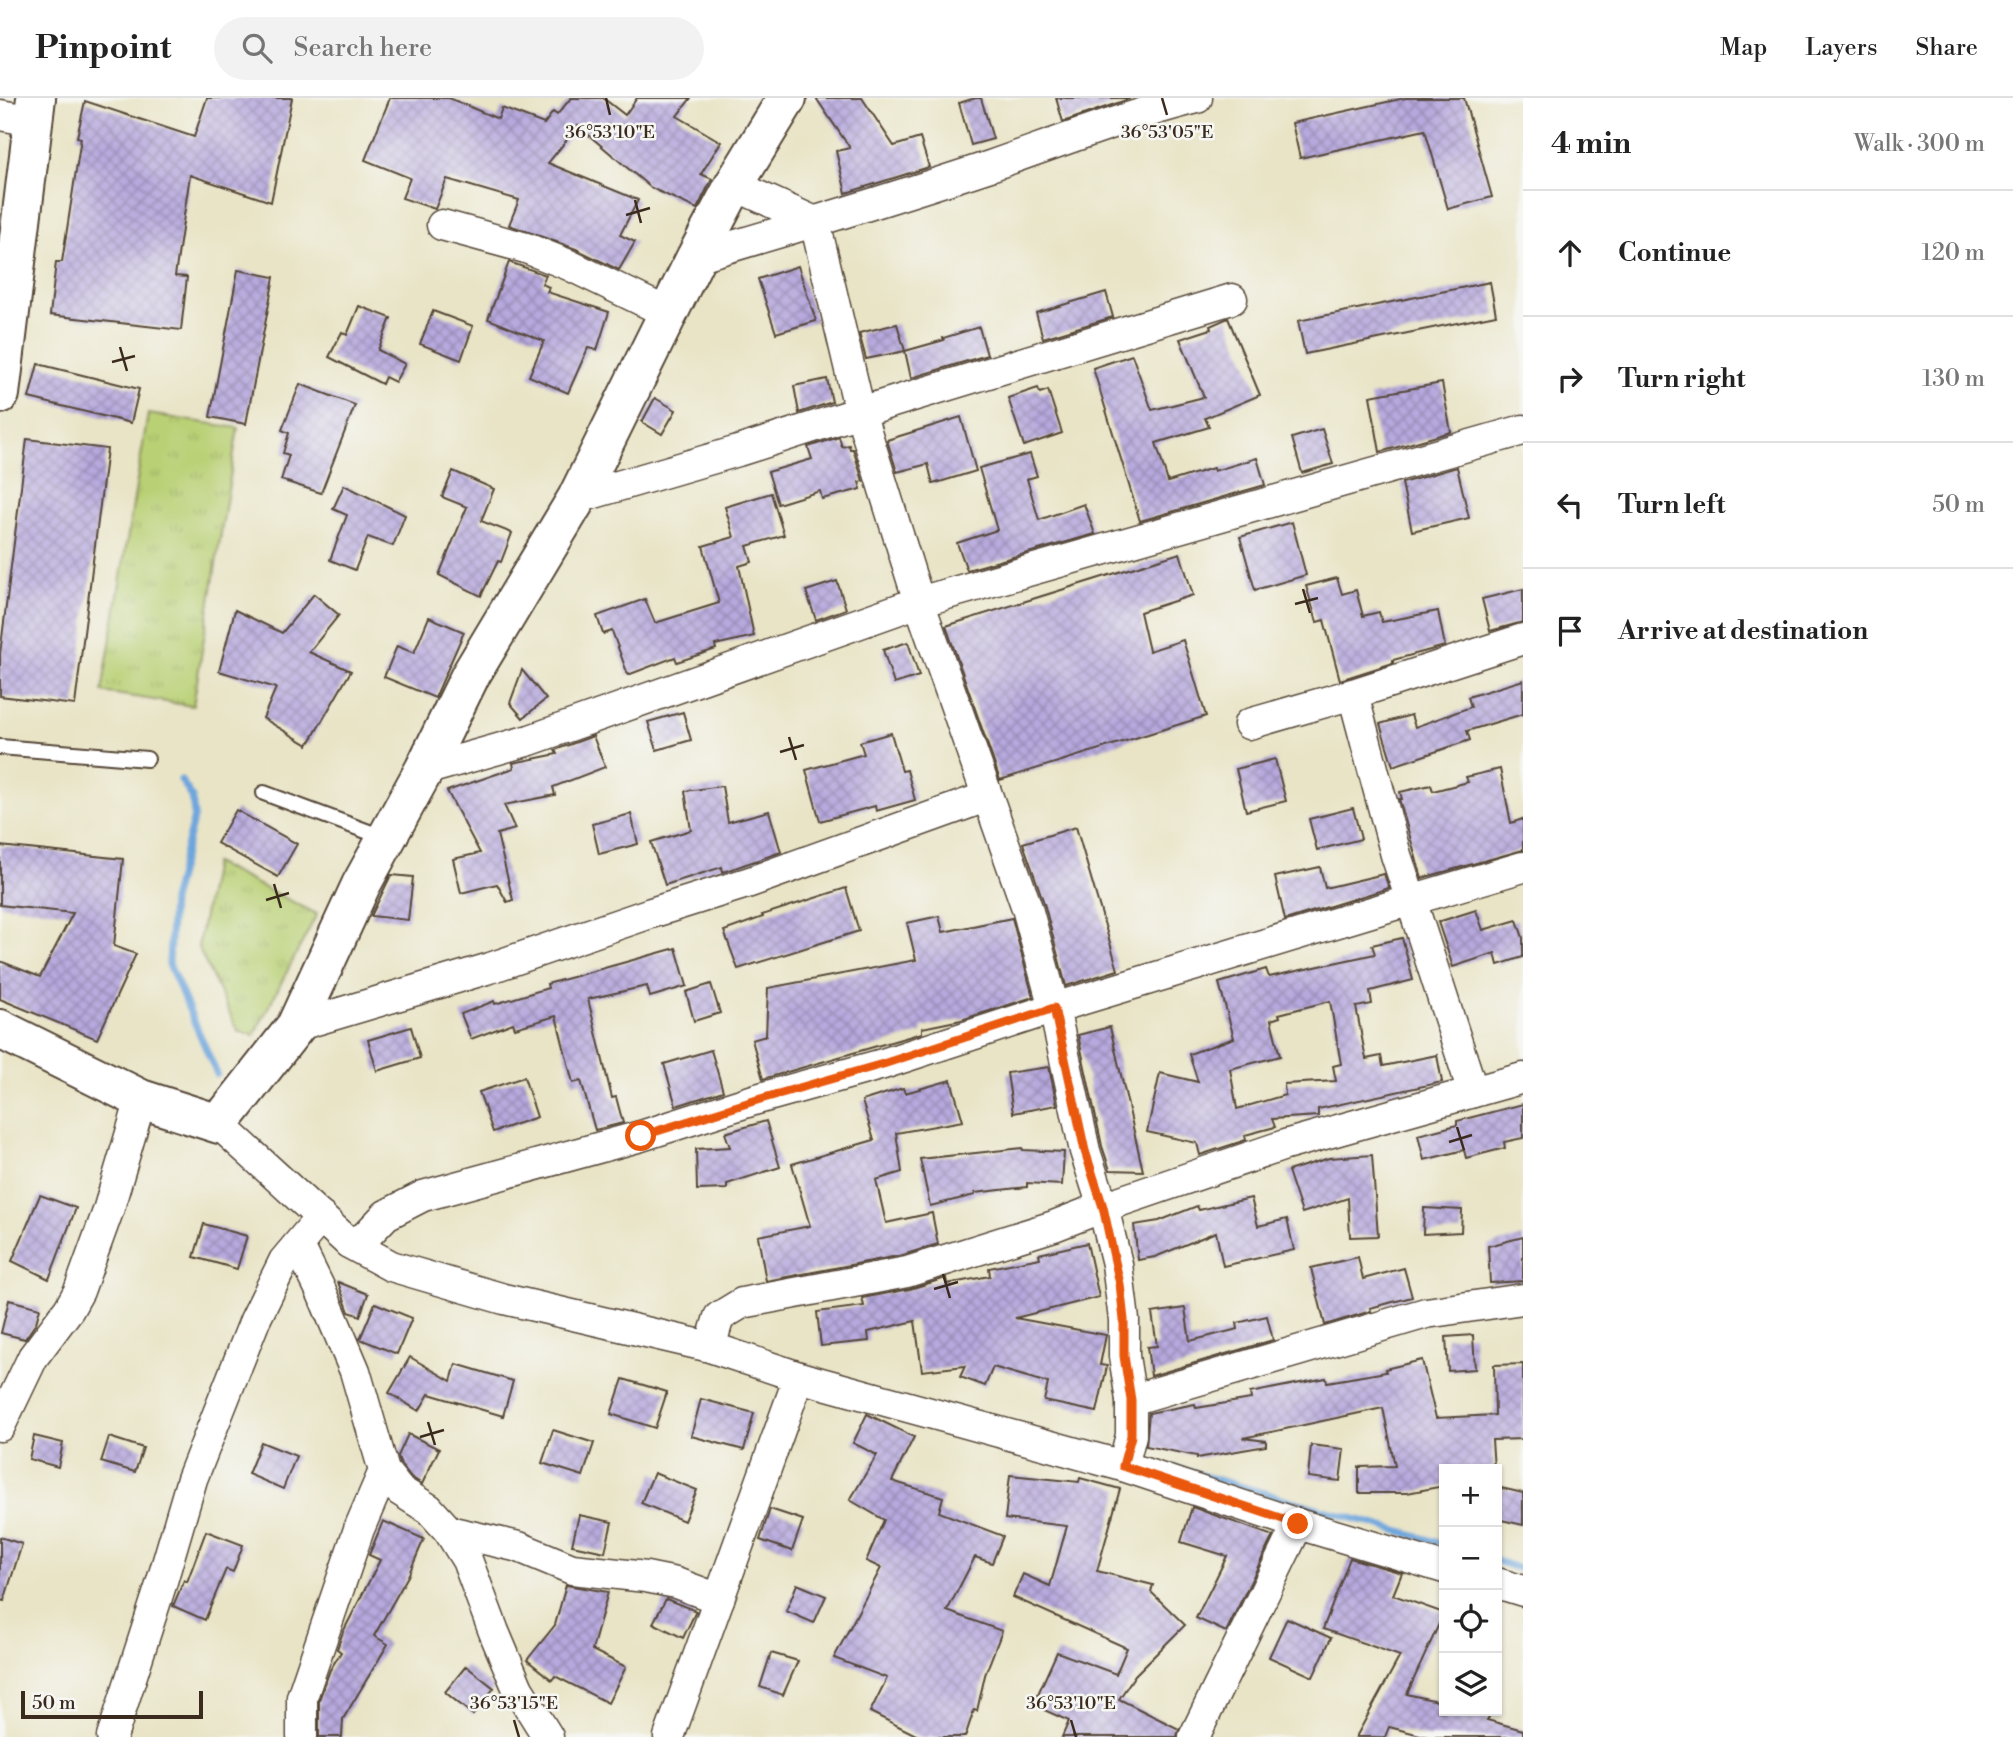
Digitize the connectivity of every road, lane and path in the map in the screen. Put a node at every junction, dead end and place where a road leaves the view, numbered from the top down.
1 (787, 98) edge
2 (1197, 98) edge
3 (23, 111) edge
4 (734, 185) junction
5 (815, 222) junction
6 (442, 225) dead end
7 (696, 257) junction
8 (1231, 299) dead end
9 (668, 313) junction
10 (0, 394) edge
11 (860, 412) junction
12 (1523, 430) edge
13 (577, 498) junction
14 (919, 602) junction
15 (1523, 639) edge
16 (1353, 694) junction
17 (1248, 724) dead end
18 (0, 747) edge
19 (147, 759) dead end
20 (424, 770) junction
21 (264, 793) dead end
22 (986, 797) junction
23 (387, 839) junction
24 (1523, 867) edge
25 (1410, 900) junction
26 (1054, 1008) junction
27 (296, 1026) junction
28 (0, 1029) edge
29 (1523, 1078) edge
30 (1474, 1092) junction
31 (141, 1099) junction
32 (219, 1124) junction
33 (1103, 1207) junction
34 (321, 1217) junction
35 (357, 1240) junction
36 (299, 1246) junction
37 (1523, 1299) edge
38 (714, 1334) junction
39 (799, 1377) junction
40 (1131, 1400) junction
41 (0, 1426) edge
42 (1126, 1452) junction
43 (384, 1471) junction
44 (1298, 1524) junction
45 (449, 1531) junction
46 (1439, 1566) edge
47 (1502, 1585) edge
48 (1523, 1591) edge
49 (719, 1599) junction
50 (112, 1737) edge
51 (302, 1737) edge
52 (548, 1737) edge
53 (669, 1737) edge
54 (1194, 1737) edge

1 - 4 street
2 - 5 street
3 - 10 street
4 - 5 street
4 - 7 street
5 - 7 street
5 - 11 street
6 - 9 street
7 - 9 street
8 - 11 street
9 - 13 street
11 - 13 street
11 - 14 street
12 - 14 street
13 - 20 street
14 - 20 street
14 - 22 street
15 - 16 street
16 - 17 street
16 - 25 street
18 - 19 lane
20 - 23 street
21 - 23 lane
22 - 26 street
22 - 27 street
23 - 27 street
24 - 25 street
25 - 26 street
25 - 30 street
26 - 33 street
26 - 35 street
27 - 32 street
28 - 31 street
29 - 30 street
30 - 33 street
31 - 32 street
31 - 41 street
32 - 34 street
33 - 38 street
33 - 40 street
34 - 35 street
34 - 36 street
35 - 38 street
36 - 43 street
36 - 50 street
37 - 40 street
38 - 39 street
39 - 42 street
39 - 49 street
40 - 42 street
42 - 44 street
43 - 45 street
43 - 51 street
44 - 46 street
44 - 54 street
45 - 49 street
45 - 52 street
47 - 48 street
49 - 53 street

